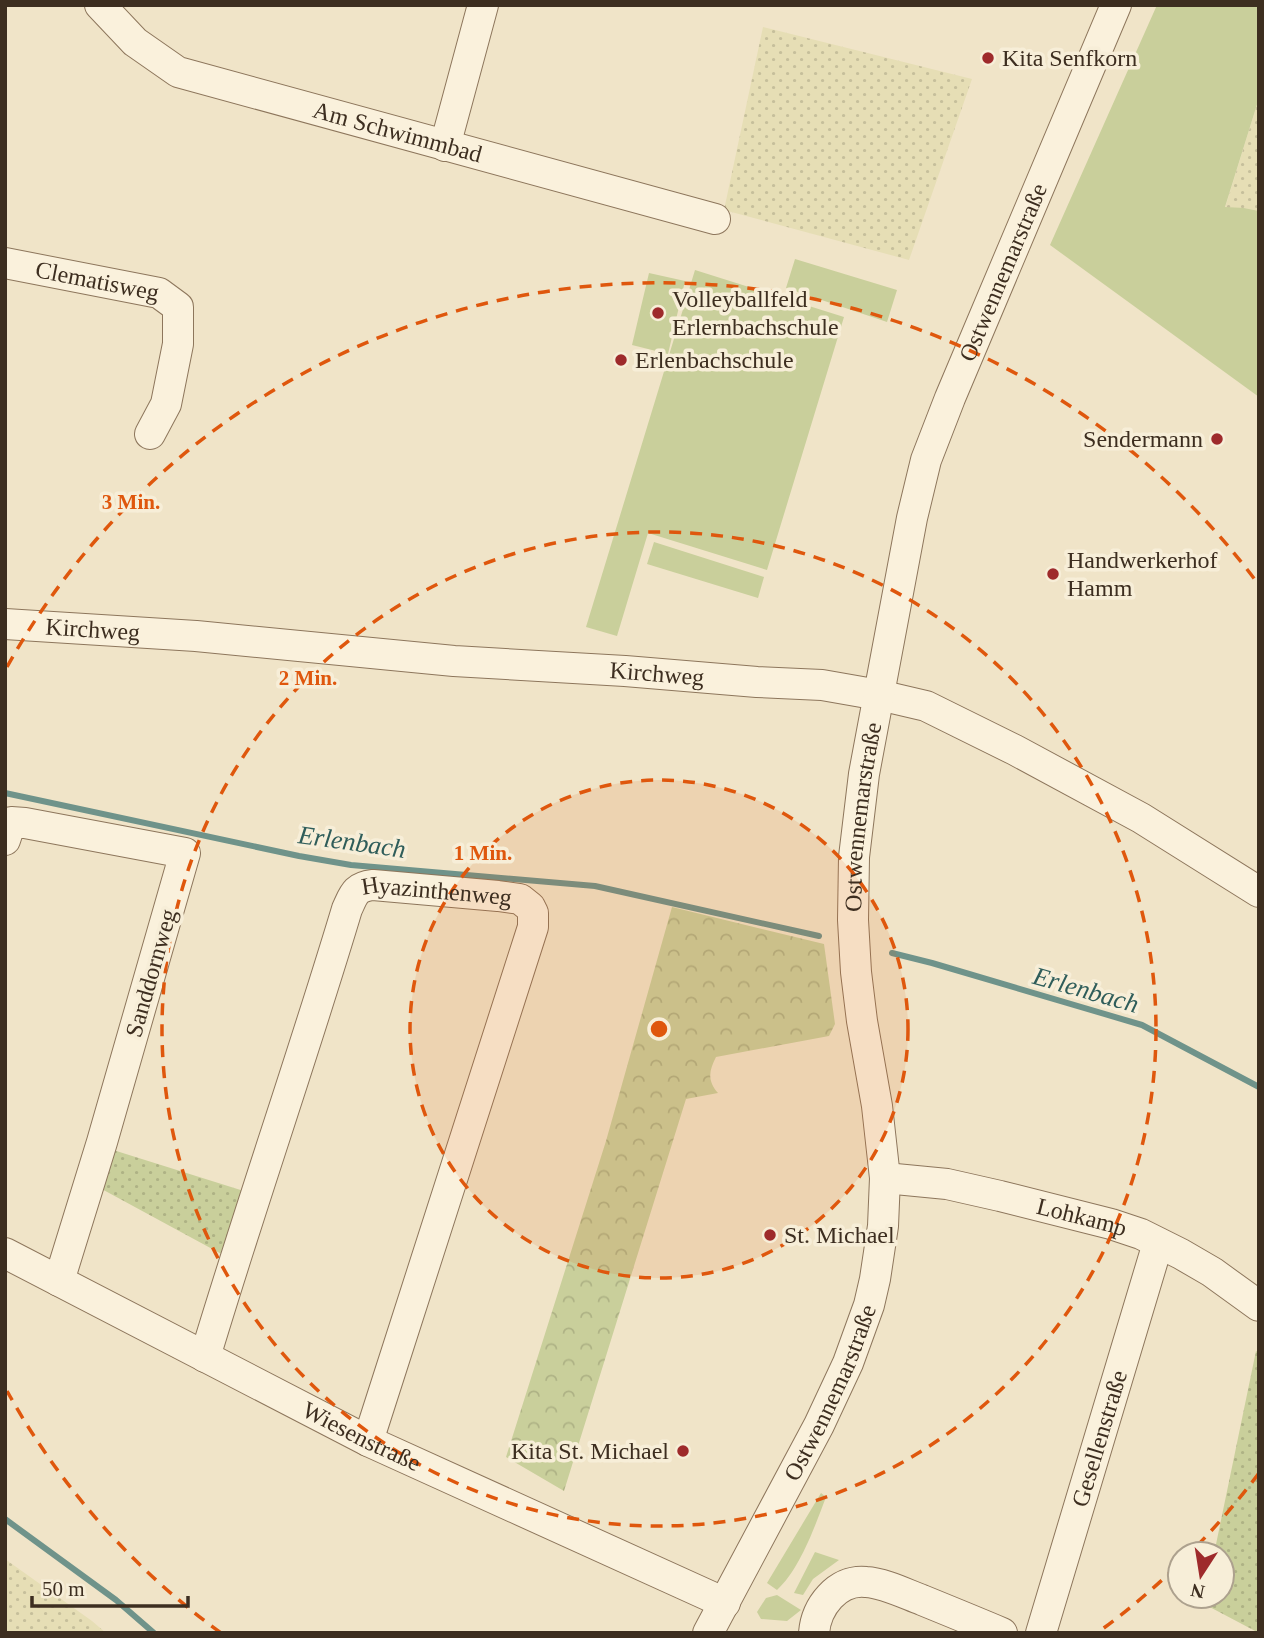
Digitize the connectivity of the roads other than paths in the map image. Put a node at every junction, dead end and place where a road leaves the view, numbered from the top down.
1 (100, 5) edge
2 (483, 5) edge
3 (1116, 5) edge
4 (445, 146) junction
5 (715, 219) dead end
6 (5, 263) edge
7 (150, 435) dead end
8 (5, 624) edge
9 (879, 695) junction
10 (5, 840) edge
11 (1259, 892) edge
12 (885, 1178) junction
13 (1158, 1243) junction
14 (5, 1253) edge
15 (59, 1281) junction
16 (1259, 1306) edge
17 (205, 1357) junction
18 (368, 1441) junction
19 (725, 1602) junction
20 (708, 1633) edge
21 (814, 1633) edge
22 (1002, 1633) edge
23 (1041, 1633) edge

1 - 4 street, Am Schwimmbad
2 - 4 street
3 - 9 street, Ostwennemarstraße
4 - 5 street, Am Schwimmbad
6 - 7 street, Clematisweg
8 - 9 street, Kirchweg
9 - 11 street, Kirchweg
9 - 12 street, Ostwennemarstraße
10 - 15 street, Sanddornweg
12 - 13 street, Lohkamp
12 - 19 street, Ostwennemarstraße
13 - 16 street, Lohkamp
13 - 23 street, Gesellenstraße
14 - 15 street, Wiesenstraße
15 - 17 street, Wiesenstraße
17 - 18 street, Wiesenstraße
17 - 18 street, Hyazinthenweg
18 - 19 street, Wiesenstraße
19 - 20 street, Ostwennemarstraße
21 - 22 street

